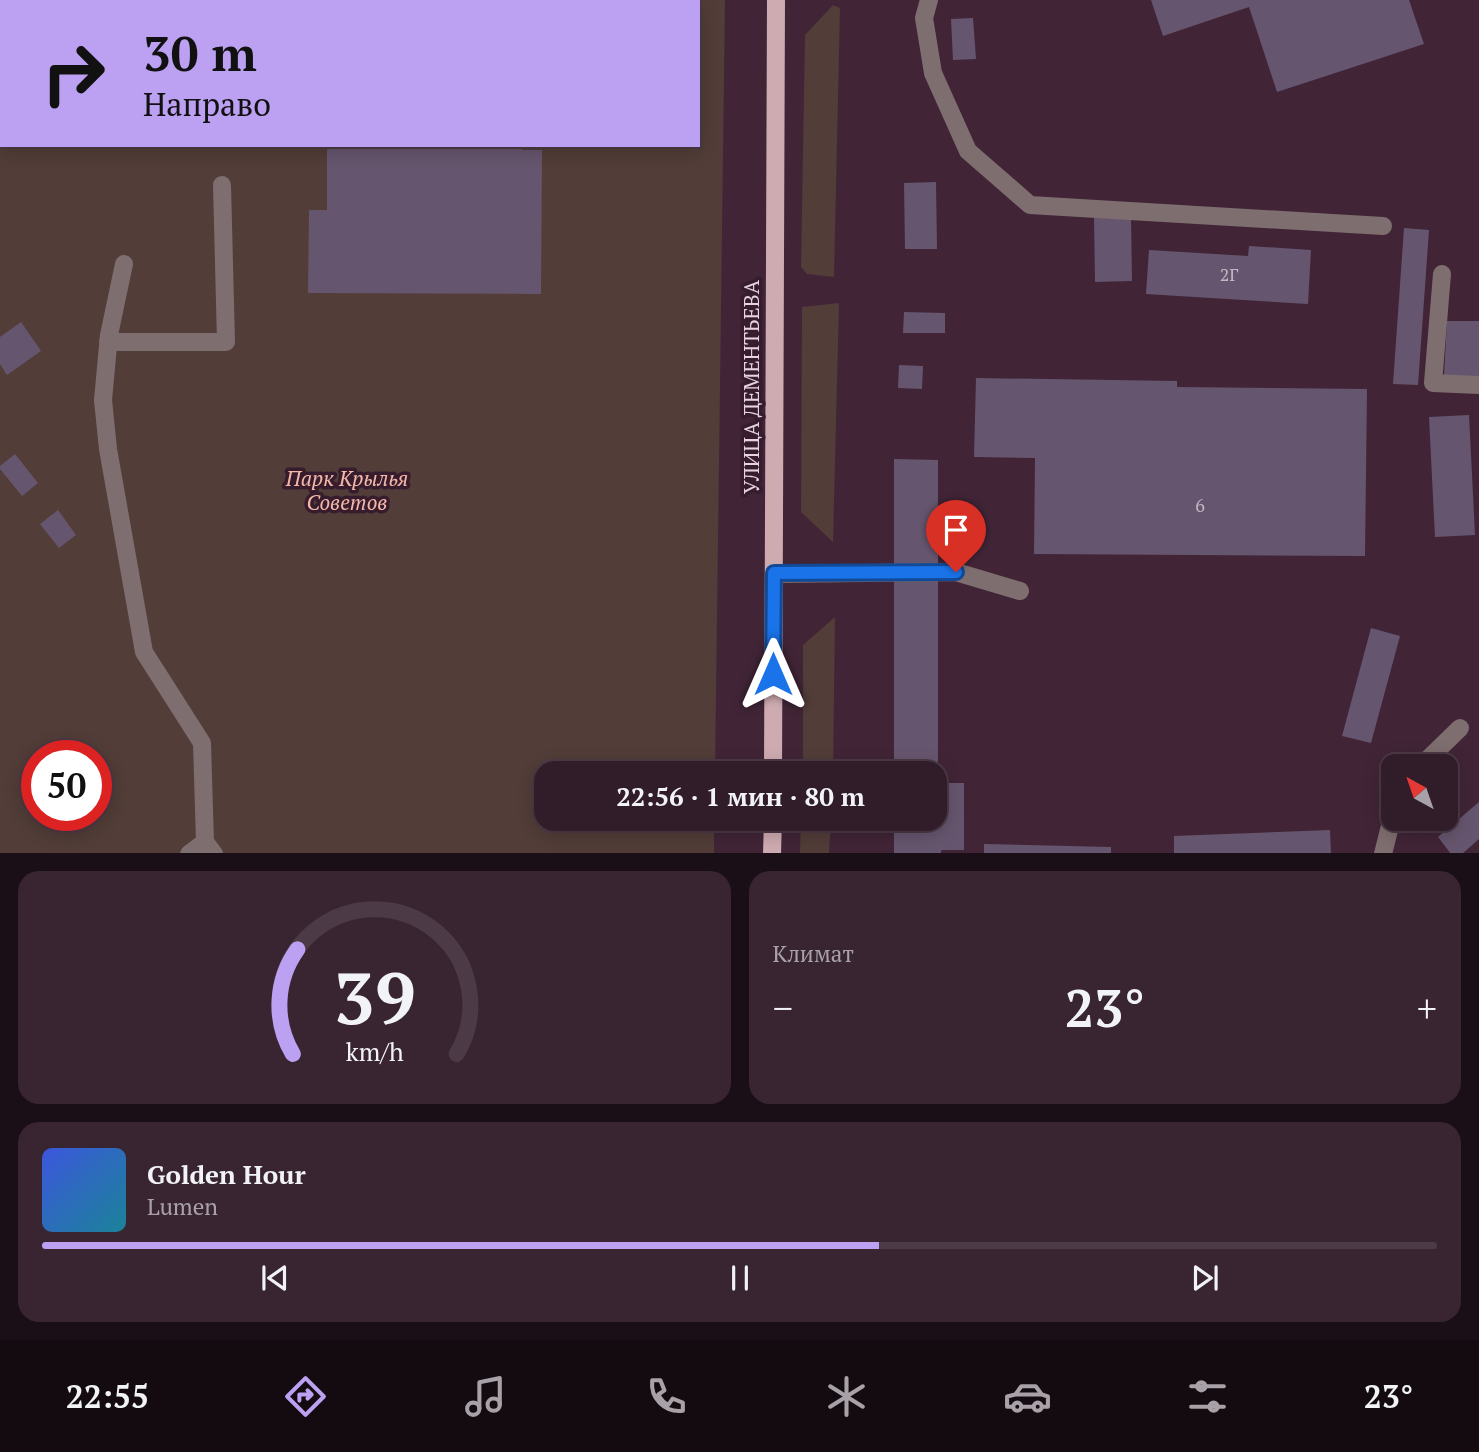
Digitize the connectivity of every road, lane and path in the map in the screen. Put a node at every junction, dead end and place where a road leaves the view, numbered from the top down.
1 (776, 0) edge
2 (929, 0) edge
3 (222, 185) dead end
4 (1383, 226) dead end
5 (124, 264) dead end
6 (1442, 274) dead end
7 (108, 342) junction
8 (1479, 385) edge
9 (774, 573) junction
10 (1020, 591) dead end
11 (1460, 728) dead end
12 (1433, 754) edge
13 (773, 761) edge
14 (773, 831) edge
15 (1389, 831) edge
16 (209, 848) edge
17 (189, 853) edge
18 (772, 853) edge
19 (1383, 853) edge

1 - 9 main road, УЛИЦА ДЕМЕНТЬЕВА
2 - 4 lane
3 - 7 lane
5 - 7 lane
6 - 8 lane
7 - 16 lane
9 - 10 lane
9 - 13 main road, УЛИЦА ДЕМЕНТЬЕВА
11 - 12 lane
14 - 18 main road
15 - 19 lane
16 - 17 lane

